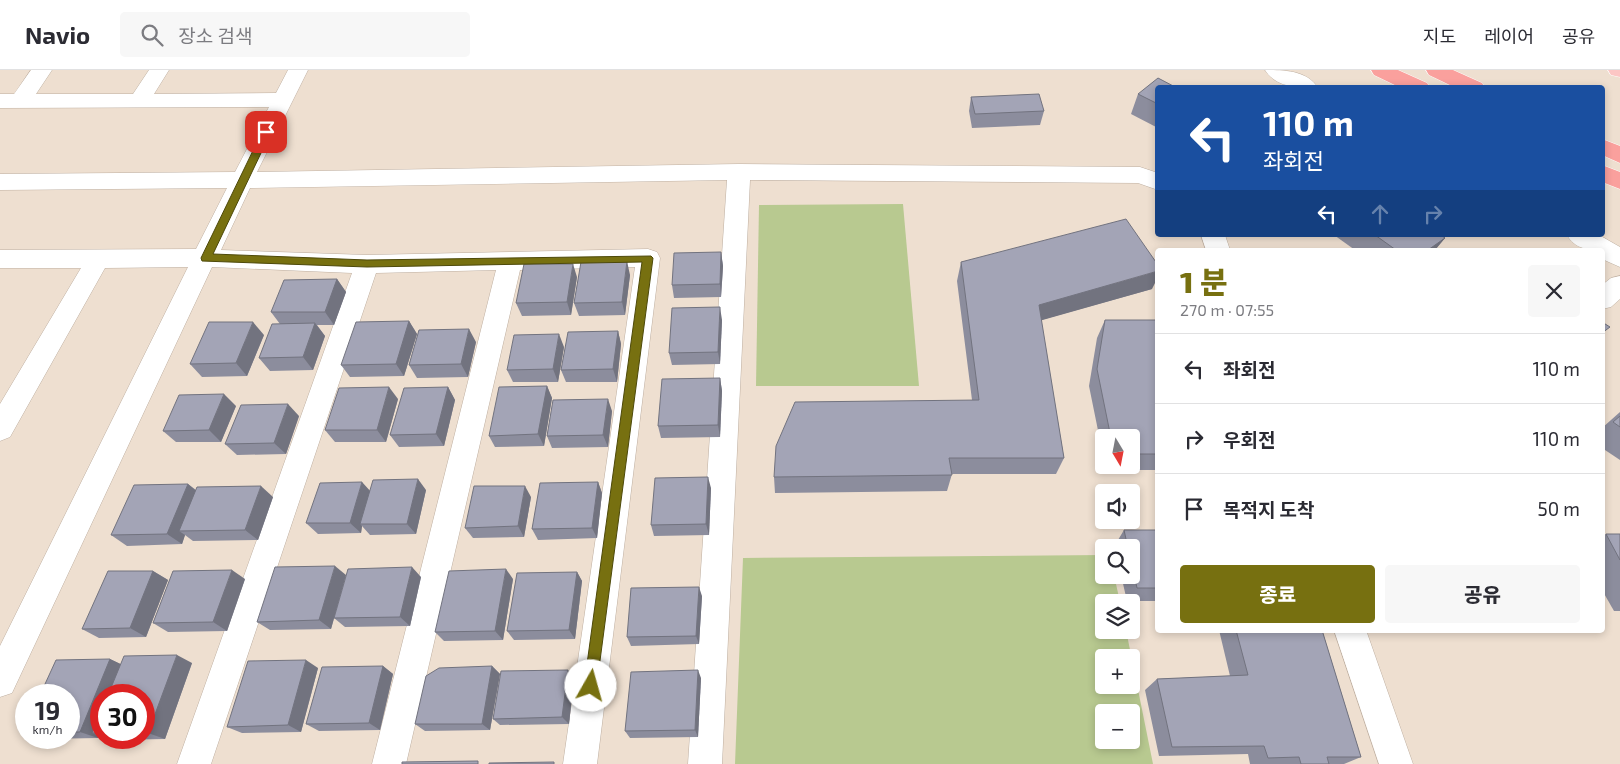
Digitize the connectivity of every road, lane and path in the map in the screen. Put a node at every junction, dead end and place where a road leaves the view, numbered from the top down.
1 (42, 70) edge
2 (159, 70) edge
3 (298, 70) edge
4 (1275, 70) edge
5 (1381, 70) edge
6 (1436, 70) edge
7 (1302, 85) edge
8 (1414, 85) edge
9 (1468, 85) edge
10 (282, 100) junction
11 (10, 101) edge
12 (139, 101) junction
13 (1605, 148) edge
14 (1620, 155) edge
15 (739, 172) junction
16 (1605, 174) edge
17 (242, 180) junction
18 (1155, 181) edge
19 (0, 182) edge
20 (1620, 182) edge
21 (1583, 237) edge
22 (1602, 248) edge
23 (1605, 250) edge
24 (206, 258) junction
25 (1620, 258) edge
26 (0, 259) edge
27 (98, 259) junction
28 (510, 262) junction
29 (367, 264) junction
30 (1620, 285) edge
31 (1605, 298) edge
32 (0, 429) edge
33 (1351, 633) edge
34 (0, 681) edge
35 (194, 764) edge
36 (388, 764) edge
37 (580, 764) edge
38 (705, 764) edge
39 (1396, 764) edge

1 - 11 street
2 - 12 street
3 - 10 street
4 - 7 street
5 - 8 highway
6 - 9 highway
10 - 12 street
10 - 17 street
11 - 12 street
13 - 14 highway
15 - 17 street
15 - 18 street
15 - 38 street
16 - 20 highway
17 - 19 street
17 - 24 street
21 - 22 street
23 - 25 street
24 - 27 street
24 - 29 street
24 - 34 street
26 - 27 street
27 - 32 street
28 - 29 street
28 - 36 street
28 - 37 street
29 - 35 street
30 - 31 street
33 - 39 street

